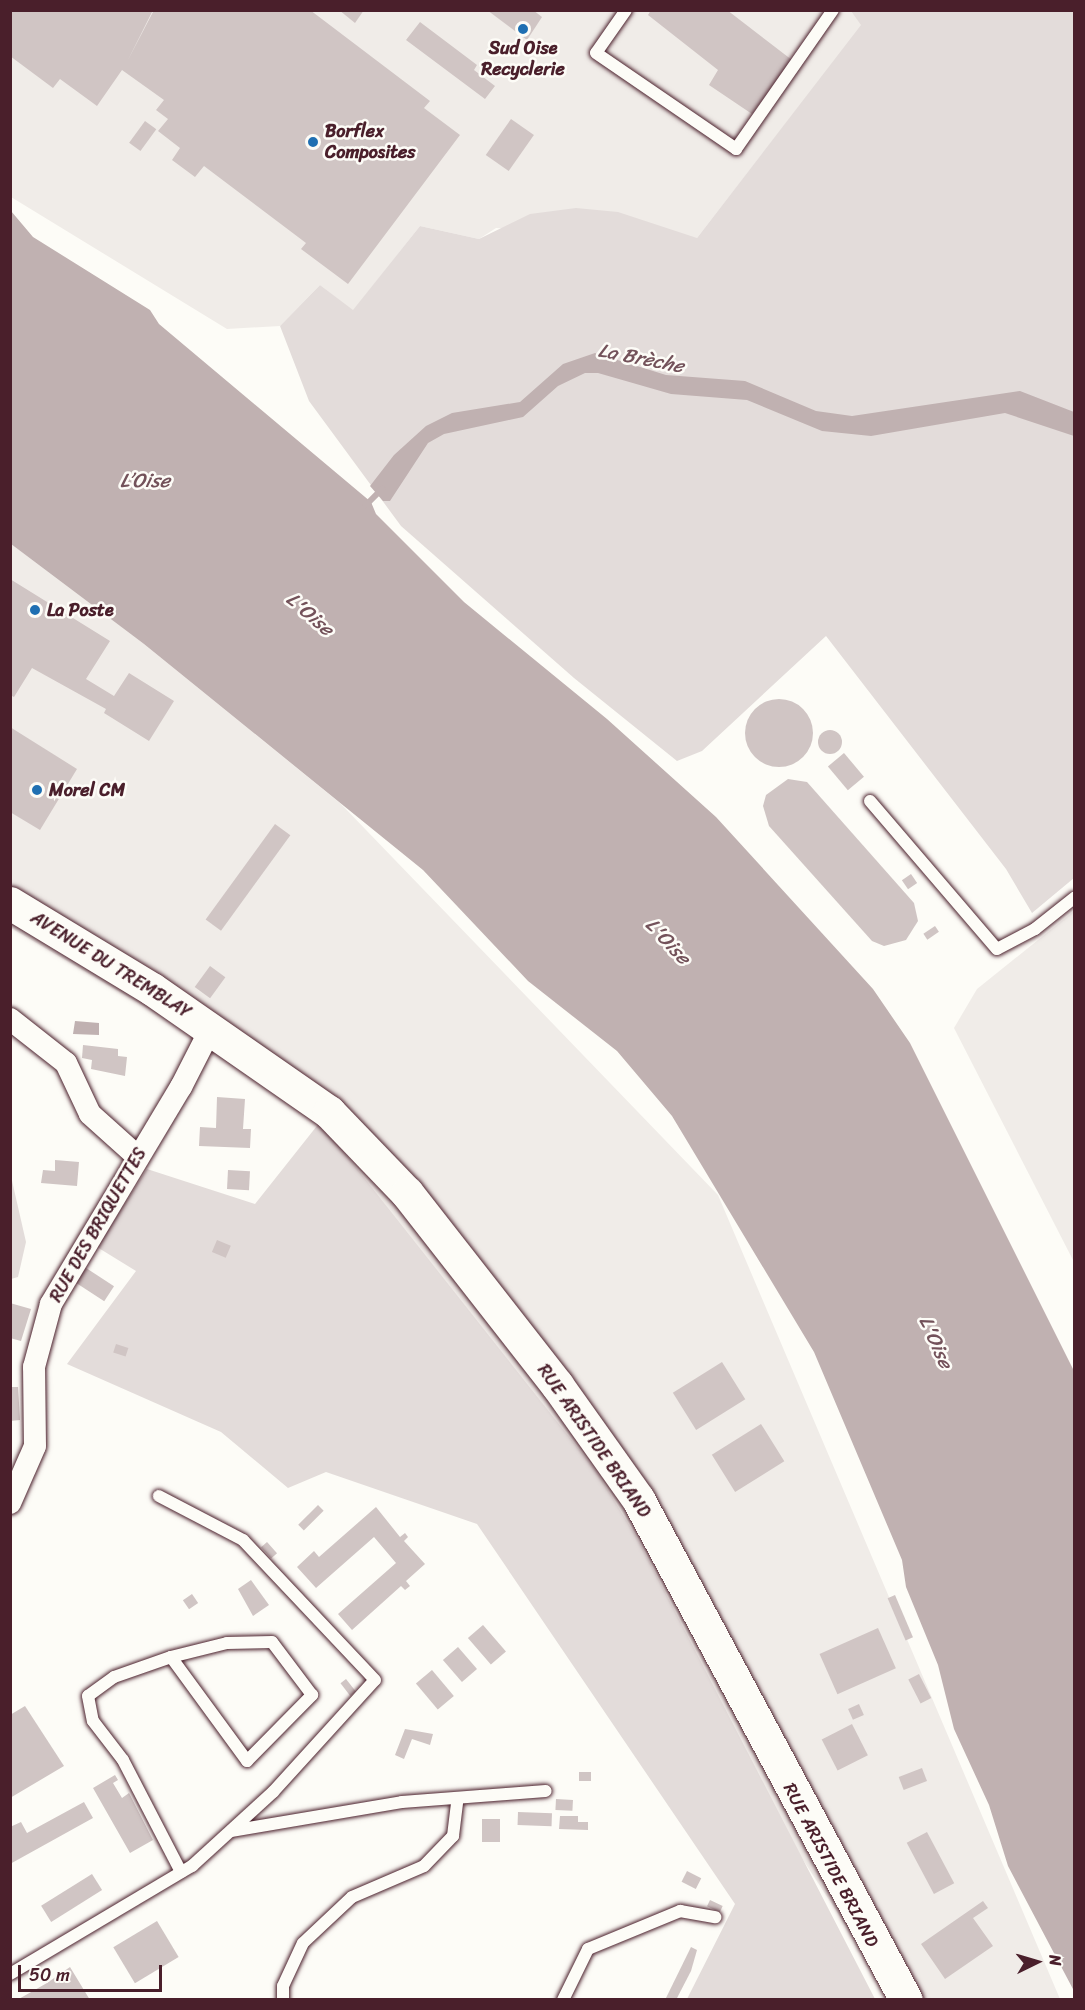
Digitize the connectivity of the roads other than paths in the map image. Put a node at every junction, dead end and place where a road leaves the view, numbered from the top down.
1 (626, 10) edge
2 (833, 10) edge
3 (870, 801) dead end
4 (1074, 898) edge
5 (10, 903) edge
6 (10, 1019) edge
7 (211, 1029) junction
8 (138, 1157) junction
9 (159, 1496) dead end
10 (10, 1503) edge
11 (171, 1657) junction
12 (546, 1791) dead end
13 (458, 1798) junction
14 (230, 1832) junction
15 (181, 1872) junction
16 (715, 1917) dead end
17 (10, 1974) edge
18 (283, 2000) edge
19 (563, 2000) edge
20 (906, 2000) edge

1 - 2 lane
3 - 4 lane
5 - 7 main road, AVENUE DU TREMBLAY
6 - 8 street
7 - 8 street, RUE DES BRIQUETTES
7 - 20 main road, RUE ARISTIDE BRIAND
8 - 10 street, RUE DES BRIQUETTES
9 - 14 lane
11 - 11 lane
11 - 15 lane
12 - 13 lane
13 - 14 lane
13 - 18 lane
14 - 15 lane
15 - 17 lane
16 - 19 lane

